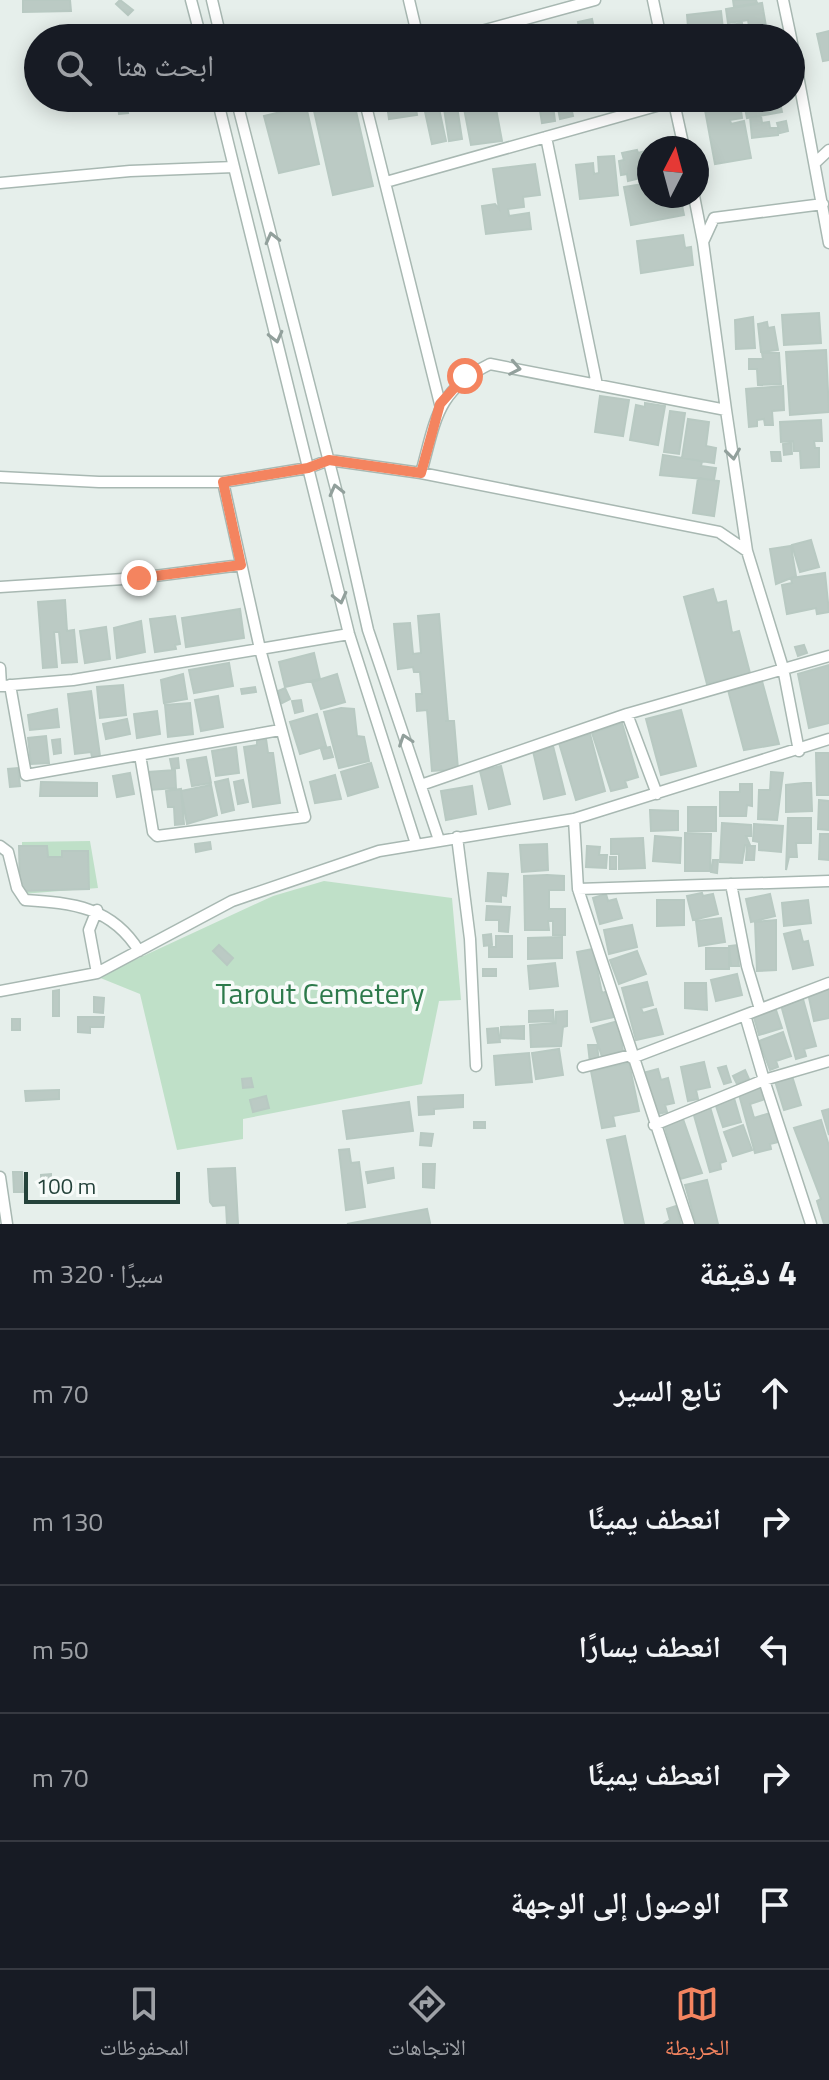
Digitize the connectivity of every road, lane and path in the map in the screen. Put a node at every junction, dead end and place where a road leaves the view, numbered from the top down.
1 (212, 0) edge
2 (409, 0) edge
3 (595, 0) edge
4 (653, 0) edge
5 (783, 0) edge
6 (191, 2) edge
7 (216, 16) junction
8 (197, 24) edge
9 (218, 24) edge
10 (415, 24) edge
11 (507, 24) edge
12 (658, 24) edge
13 (788, 24) edge
14 (805, 107) edge
15 (221, 112) edge
16 (241, 112) edge
17 (368, 112) edge
18 (632, 112) edge
19 (676, 112) edge
20 (682, 136) edge
21 (546, 137) junction
22 (829, 150) edge
23 (816, 162) junction
24 (234, 167) junction
25 (386, 182) junction
26 (0, 183) edge
27 (823, 204) junction
28 (696, 208) edge
29 (703, 242) junction
30 (829, 243) edge
31 (597, 385) junction
32 (440, 404) junction
33 (726, 410) junction
34 (329, 460) junction
35 (308, 468) junction
36 (421, 473) junction
37 (0, 477) edge
38 (223, 482) junction
39 (747, 551) junction
40 (241, 565) junction
41 (0, 587) edge
42 (349, 634) junction
43 (260, 649) junction
44 (829, 656) edge
45 (0, 668) edge
46 (783, 668) junction
47 (4, 685) edge
48 (627, 714) junction
49 (280, 730) junction
50 (829, 739) edge
51 (799, 751) junction
52 (140, 755) junction
53 (421, 785) junction
54 (657, 794) junction
55 (574, 819) junction
56 (457, 837) junction
57 (439, 840) junction
58 (416, 844) junction
59 (0, 846) edge
60 (829, 881) edge
61 (731, 884) junction
62 (578, 889) junction
63 (97, 910) junction
64 (139, 951) junction
65 (97, 973) junction
66 (829, 983) edge
67 (0, 991) edge
68 (760, 1009) junction
69 (745, 1015) junction
70 (632, 1057) junction
71 (829, 1061) edge
72 (476, 1066) dead end
73 (583, 1067) dead end
74 (764, 1080) junction
75 (654, 1125) junction
76 (0, 1177) edge
77 (7, 1224) edge
78 (689, 1224) edge
79 (811, 1224) edge

1 - 7 street
2 - 10 street
3 - 11 street
4 - 12 street
5 - 13 street
6 - 7 street
6 - 8 street
7 - 9 street
14 - 23 street
15 - 24 street
34 -> 16 street
17 - 25 street
18 - 21 street
19 - 20 street
21 - 25 street
21 - 31 street
22 - 23 street
23 - 27 street
24 - 26 street
24 -> 35 street
25 - 32 street
27 - 29 street
27 - 30 street
28 - 29 street
29 - 33 street
32 -> 31 street
31 - 33 street
32 - 36 street
33 -> 39 street
34 - 35 street
34 - 36 street
53 -> 34 street
35 - 38 street
35 -> 42 street
36 - 39 street
37 - 38 street
38 - 40 street
39 - 46 street
40 - 41 street
40 - 43 street
42 - 43 street
42 - 58 street
43 - 47 street
43 - 49 street
44 - 46 street
45 - 47 street
46 - 48 street
46 - 51 street
47 - 52 street
48 - 53 street
48 - 54 street
49 - 52 street
49 - 52 street
50 - 51 street
51 - 54 street
53 - 57 street
54 - 55 street
55 - 56 street
55 - 62 street
56 - 57 street
56 - 72 street
57 - 58 street
58 - 64 street
59 - 63 street
60 - 61 street
61 - 62 street
61 - 68 street
62 - 70 street
63 - 64 street
63 - 65 street
64 - 65 street
65 - 67 street
66 - 68 street
68 - 69 street
69 - 70 street
69 - 74 street
70 - 73 street
70 - 75 street
71 - 74 street
74 - 75 street
74 - 79 street
75 - 78 street
76 - 77 street

